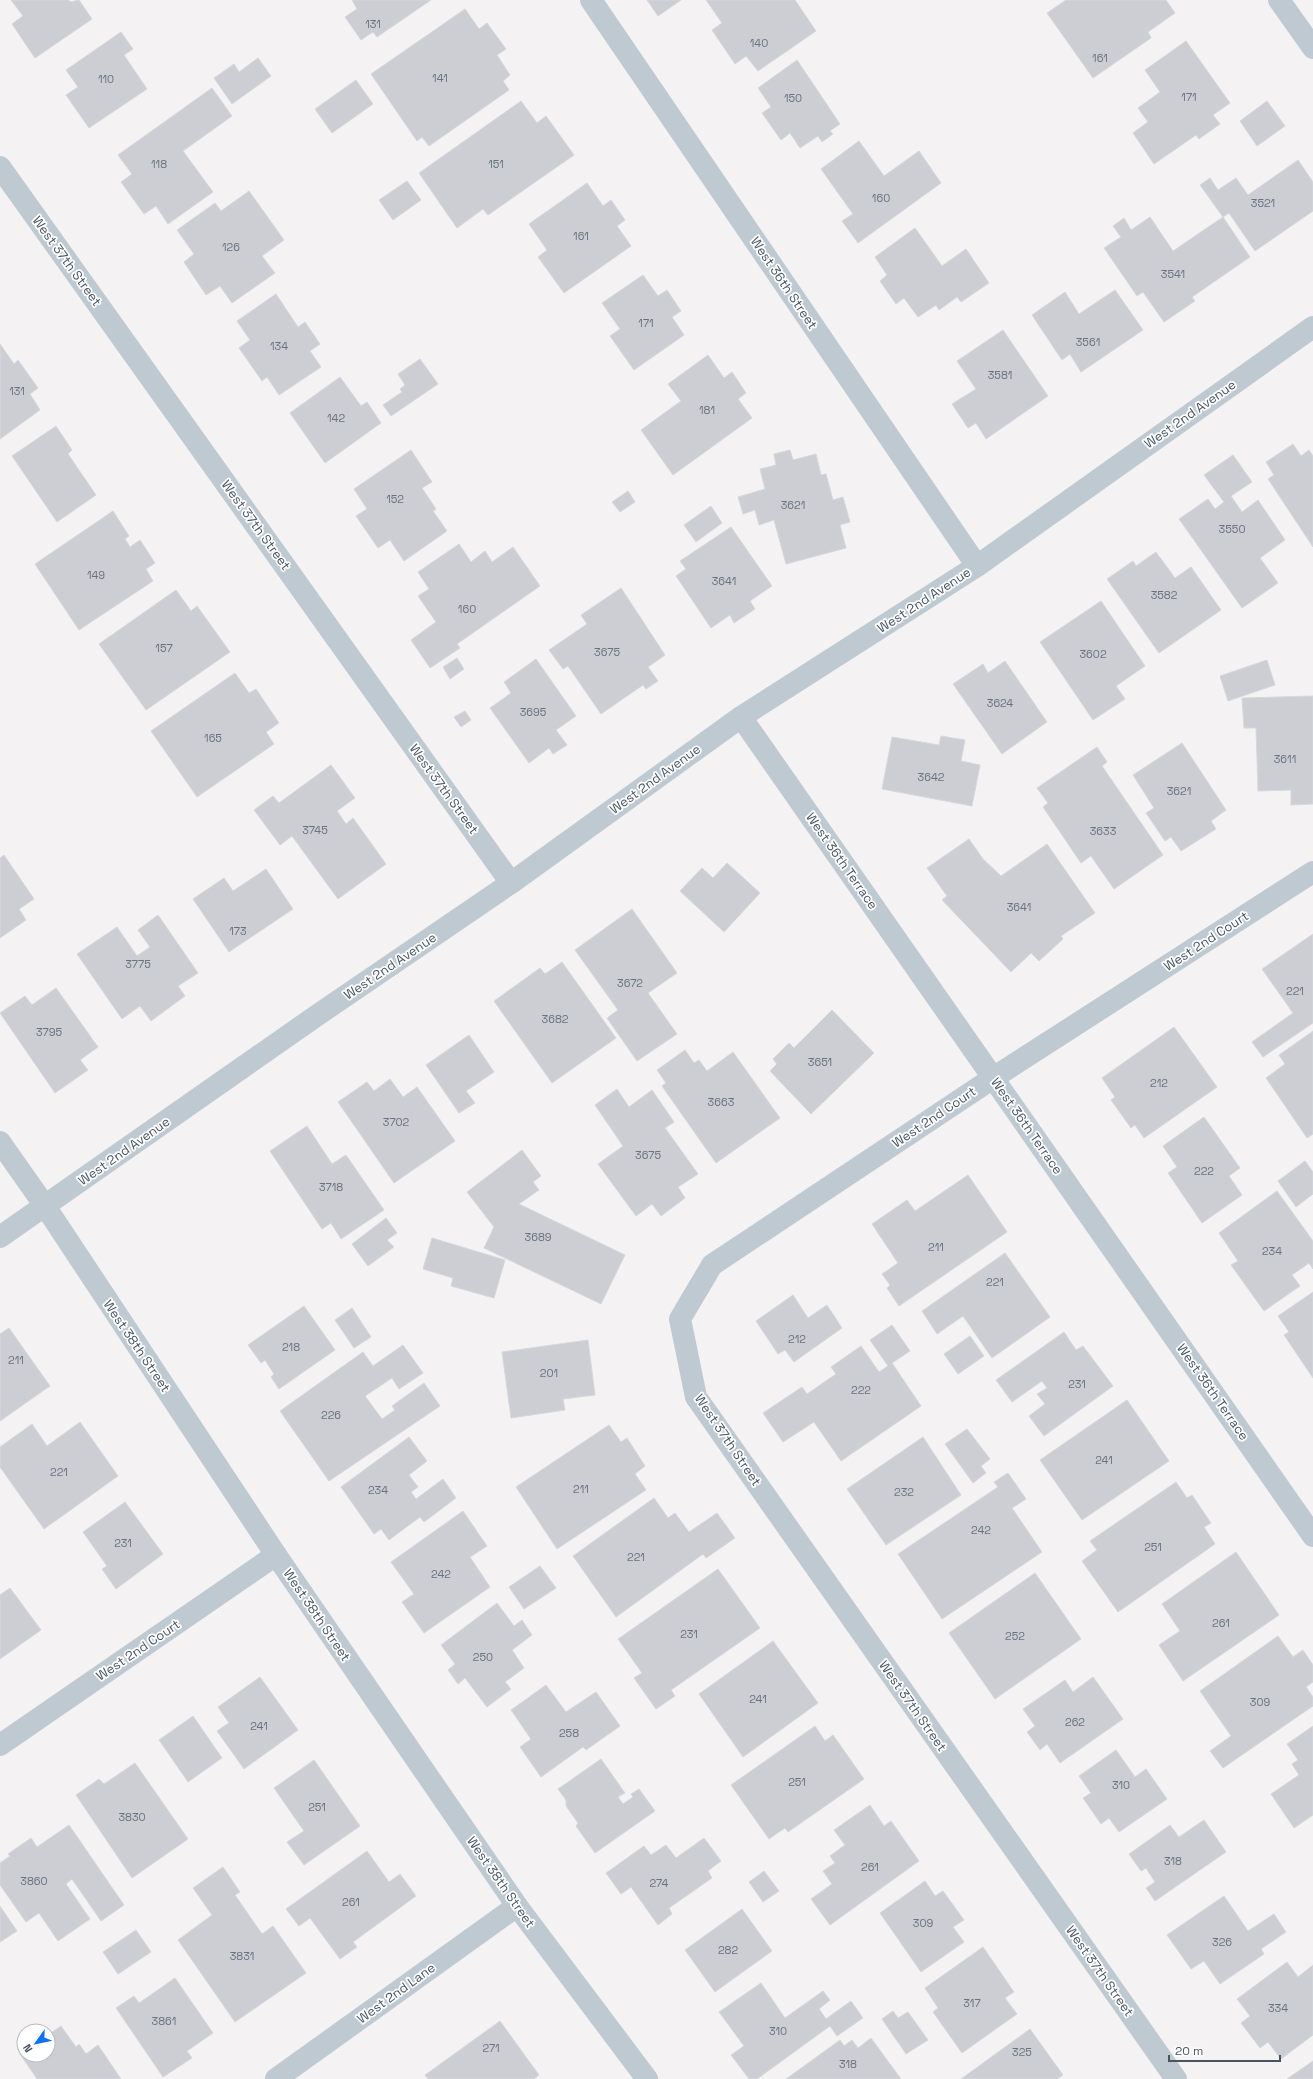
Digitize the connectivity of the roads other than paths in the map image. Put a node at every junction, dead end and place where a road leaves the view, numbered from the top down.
1 (591, 0) edge
2 (1279, 0) edge
3 (1313, 48) edge
4 (0, 167) edge
5 (1313, 326) edge
6 (976, 566) junction
7 (741, 717) junction
8 (1313, 872) edge
9 (512, 883) junction
10 (993, 1078) junction
11 (0, 1142) edge
12 (45, 1206) junction
13 (0, 1237) edge
14 (680, 1319) joint
15 (1313, 1536) edge
16 (276, 1555) junction
17 (0, 1745) edge
18 (517, 1906) junction
19 (276, 2079) edge
20 (647, 2079) edge
21 (1176, 2079) edge

1 - 6 street, West 36th Street
2 - 3 street
4 - 9 street, West 37th Street
5 - 6 street, West 2nd Avenue
6 - 7 street, West 2nd Avenue
7 - 9 street, West 2nd Avenue
7 - 10 street, West 36th Terrace
8 - 10 street, West 2nd Court
9 - 12 street, West 2nd Avenue
10 - 14 street, West 2nd Court
10 - 15 street, West 36th Terrace
11 - 12 street, West 38th Street
12 - 13 street, West 2nd Avenue
12 - 16 street, West 38th Street
14 - 21 street, West 37th Street
16 - 17 street, West 2nd Court
16 - 18 street, West 38th Street
18 - 19 street, West 2nd Lane
18 - 20 street, West 38th Street

